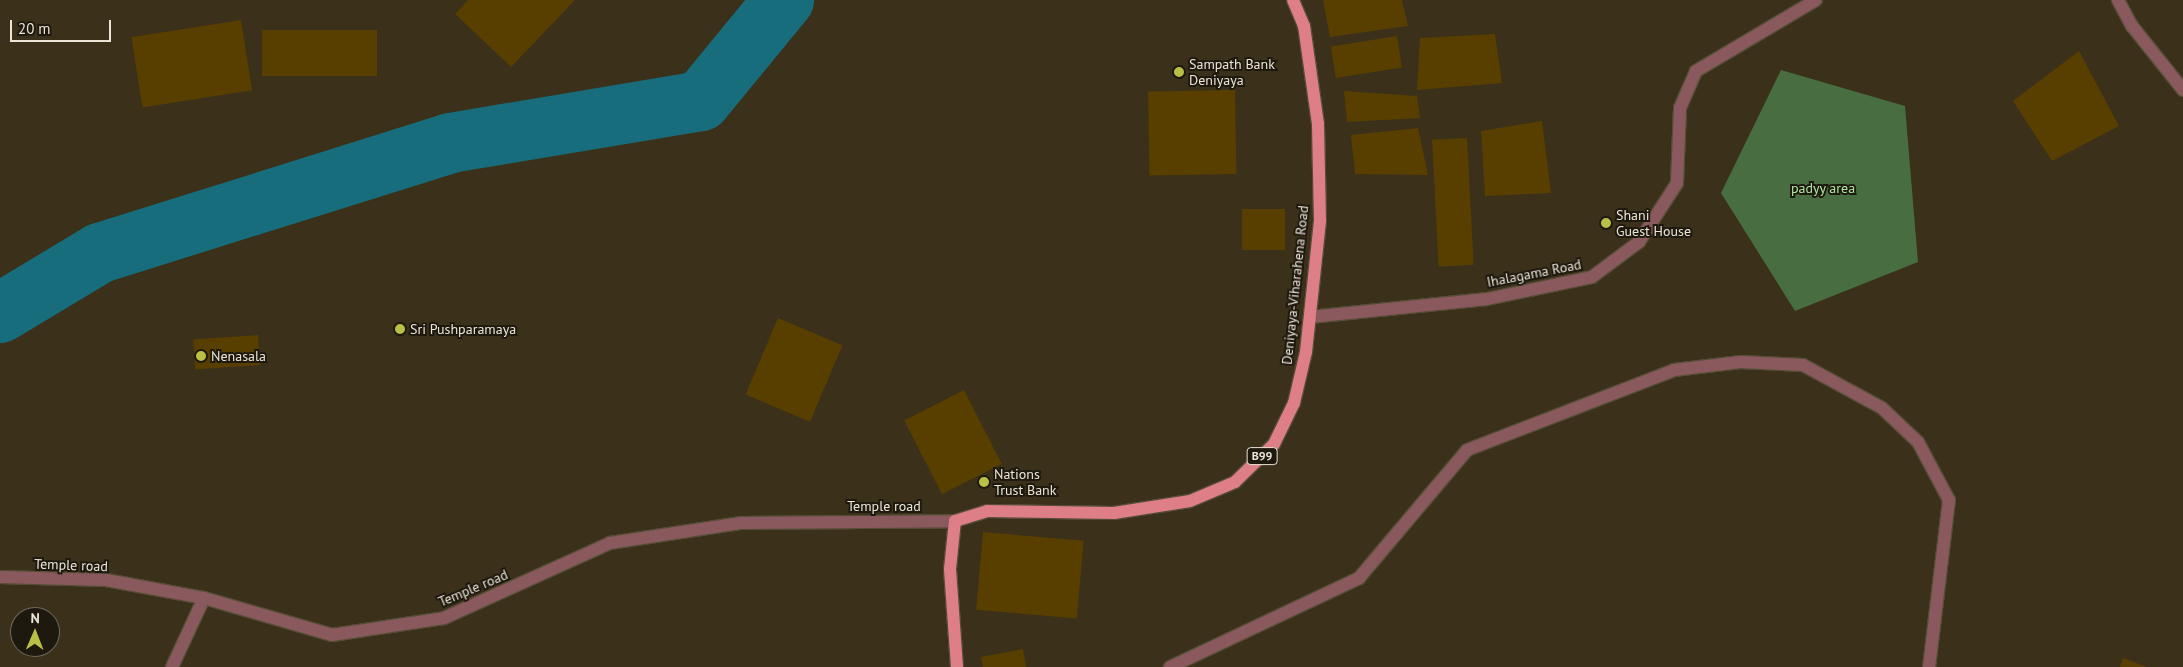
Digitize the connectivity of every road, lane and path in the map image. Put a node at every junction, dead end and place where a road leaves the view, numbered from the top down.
1 (1293, 0) edge
2 (1816, 0) edge
3 (2118, 0) edge
4 (2183, 90) edge
5 (1310, 317) junction
6 (955, 521) junction
7 (0, 577) edge
8 (204, 598) junction
9 (172, 667) edge
10 (957, 667) edge
11 (1170, 667) edge
12 (1929, 667) edge

1 - 5 main road, Deniyaya-Viharahena Road / B99
2 - 5 street, Ihalagama Road
3 - 4 street
5 - 6 main road, Deniyaya-Viharahena Road / B99
6 - 8 street, Temple road
6 - 10 main road
7 - 8 street, Temple road
8 - 9 street
11 - 12 street

